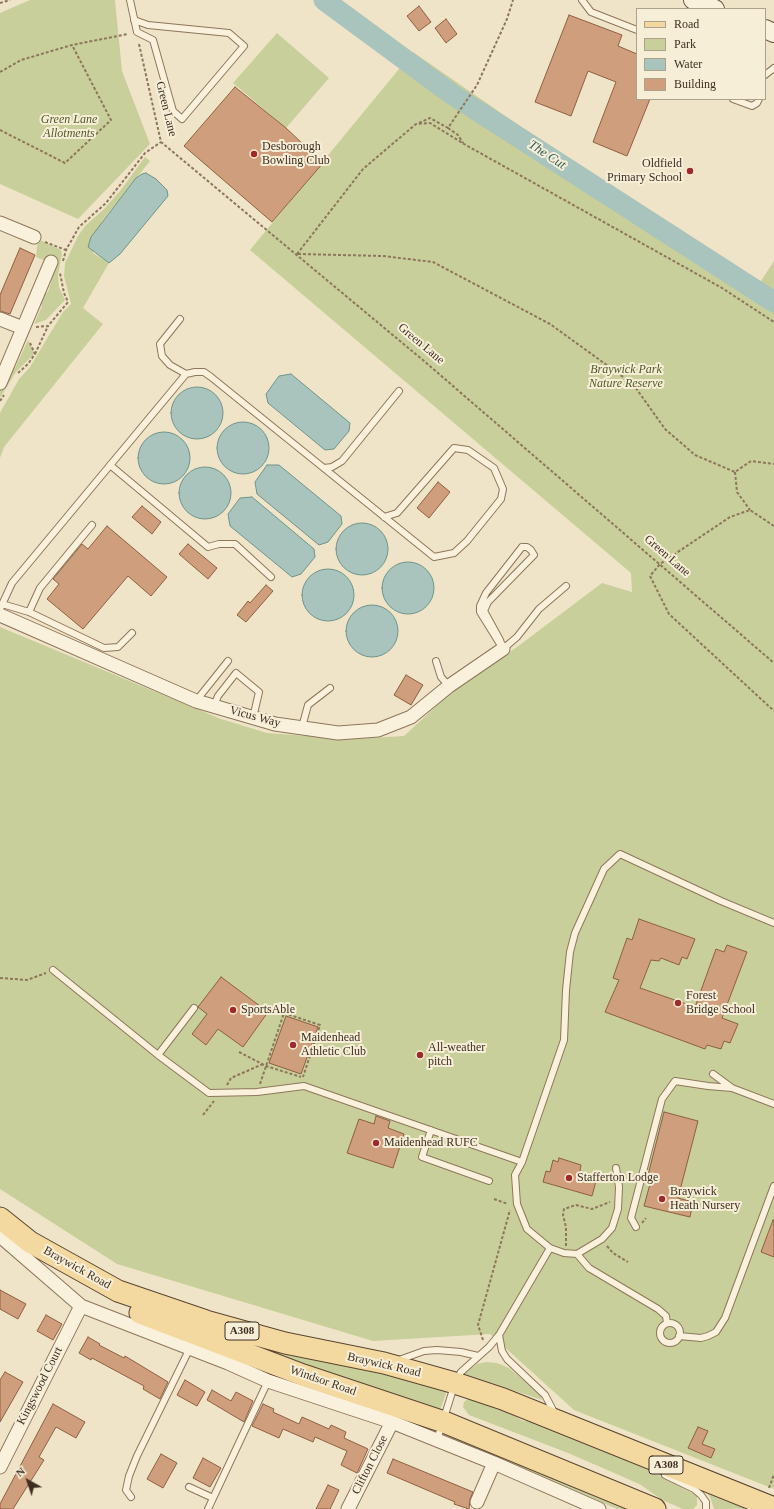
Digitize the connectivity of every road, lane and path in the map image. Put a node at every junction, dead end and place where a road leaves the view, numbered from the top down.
1 (10, 0) edge
2 (130, 0) edge
3 (513, 0) edge
4 (582, 0) edge
5 (693, 0) edge
6 (0, 3) edge
7 (713, 8) edge
8 (134, 20) junction
9 (636, 30) edge
10 (137, 32) junction
11 (72, 45) junction
12 (774, 68) edge
13 (0, 72) edge
14 (766, 74) edge
15 (736, 100) edge
16 (758, 100) edge
17 (416, 124) junction
18 (448, 128) junction
19 (0, 130) edge
20 (161, 142) junction
21 (464, 144) junction
22 (0, 223) edge
23 (34, 237) joint
24 (66, 250) junction
25 (296, 254) junction
26 (51, 262) dead end
27 (0, 319) edge
28 (180, 319) dead end
29 (774, 322) edge
30 (48, 326) junction
31 (23, 328) junction
32 (35, 354) junction
33 (186, 374) junction
34 (15, 376) dead end
35 (2, 388) edge
36 (399, 392) dead end
37 (0, 401) edge
38 (774, 464) edge
39 (110, 465) junction
40 (324, 468) junction
41 (735, 472) junction
42 (750, 510) junction
43 (384, 517) junction
44 (92, 525) dead end
45 (774, 526) edge
46 (660, 564) junction
47 (271, 577) dead end
48 (566, 586) dead end
49 (1, 609) edge
50 (29, 612) junction
51 (132, 633) dead end
52 (503, 649) junction
53 (436, 661) dead end
54 (228, 662) dead end
55 (774, 663) edge
56 (450, 686) junction
57 (330, 688) dead end
58 (196, 701) junction
59 (214, 706) junction
60 (774, 711) edge
61 (253, 718) junction
62 (302, 727) junction
63 (774, 923) edge
64 (53, 970) joint
65 (0, 978) edge
66 (194, 1008) dead end
67 (239, 1052) dead end
68 (158, 1056) junction
69 (263, 1064) junction
70 (266, 1066) junction
71 (713, 1074) dead end
72 (732, 1088) junction
73 (257, 1092) junction
74 (221, 1093) junction
75 (774, 1104) edge
76 (203, 1114) dead end
77 (431, 1130) junction
78 (522, 1162) junction
79 (616, 1168) dead end
80 (489, 1181) dead end
81 (774, 1186) edge
82 (619, 1198) junction
83 (494, 1199) dead end
84 (0, 1218) edge
85 (636, 1227) dead end
86 (0, 1235) edge
87 (602, 1239) junction
88 (550, 1248) junction
89 (564, 1252) junction
90 (577, 1254) junction
91 (628, 1262) dead end
92 (81, 1306) junction
93 (667, 1323) junction
94 (499, 1335) junction
95 (679, 1336) junction
96 (483, 1342) dead end
97 (190, 1348) junction
98 (478, 1356) junction
99 (384, 1363) junction
100 (268, 1381) junction
101 (455, 1383) junction
102 (392, 1422) junction
103 (559, 1422) junction
104 (440, 1431) junction
105 (634, 1459) dead end
106 (494, 1463) junction
107 (0, 1467) edge
108 (661, 1473) dead end
109 (774, 1474) edge
110 (189, 1487) dead end
111 (131, 1497) dead end
112 (213, 1498) junction
113 (770, 1502) edge
114 (476, 1506) edge
115 (208, 1509) edge
116 (348, 1509) edge
117 (599, 1509) edge
118 (655, 1509) edge
119 (706, 1509) edge

1 - 6 path
2 - 8 lane
3 - 18 path
4 - 9 lane
5 - 7 main road
8 - 10 lane
8 - 10 lane
10 - 11 path
10 - 20 path, Green Lane
11 - 13 path
11 - 19 path
12 - 14 lane
15 - 16 lane
17 - 18 path
17 - 21 path
17 - 25 path
18 - 21 path
20 - 24 path
20 - 25 path, Green Lane
21 - 29 path
22 - 23 street
23 - 24 path
24 - 30 path
25 - 41 path
25 - 46 path, Green Lane
26 - 31 street
27 - 31 street
28 - 33 lane
30 - 31 path
30 - 32 path
31 - 32 path
31 - 35 street
32 - 34 path
33 - 39 lane
33 - 40 lane
35 - 37 path
36 - 40 lane
38 - 41 path
39 - 47 lane
39 - 49 lane
40 - 43 lane
41 - 42 path
42 - 45 path
42 - 46 path
43 - 43 lane
44 - 50 lane
46 - 55 path, Green Lane
46 - 60 path
48 - 52 lane
49 - 50 lane
49 - 58 street, Vicus Way
50 - 51 lane
52 - 52 lane
52 - 56 street, Vicus Way
53 - 56 lane
54 - 58 lane
56 - 62 street, Vicus Way
57 - 62 lane
58 - 59 street, Vicus Way
59 - 61 street, Vicus Way
59 - 61 lane
61 - 62 street, Vicus Way
63 - 78 lane
64 - 65 path
64 - 68 lane
66 - 68 lane
67 - 69 path
68 - 74 lane
69 - 70 path
69 - 74 path
70 - 70 path
70 - 73 path
71 - 72 lane
72 - 75 lane
72 - 85 lane
73 - 74 lane
73 - 77 lane
74 - 76 path
77 - 78 lane
77 - 80 lane
78 - 88 lane
79 - 82 lane
81 - 95 lane
82 - 87 lane
82 - 89 path
83 - 96 path
84 - 99 main road, Braywick Road / A308
86 - 92 street, Braywick Road
86 - 104 main road, Windsor Road / A308
87 - 90 lane
87 - 91 path
88 - 89 lane
88 - 94 lane
89 - 90 lane
90 - 93 lane
92 - 97 street, Braywick Road
92 - 107 street, Kingswood Court
93 - 95 lane
93 - 95 lane
94 - 98 lane
94 - 103 lane
97 - 100 street, Braywick Road
97 - 111 lane
98 - 99 lane
98 - 101 lane
99 - 101 main road, Braywick Road / A308
100 - 102 street, Braywick Road
100 - 112 lane
101 - 103 main road, Braywick Road / A308
101 - 104 lane
102 - 104 street, Braywick Road
102 - 116 street, Clifton Close
103 - 105 lane
103 - 113 main road, Braywick Road / A308
104 - 106 street, Braywick Road
104 - 118 main road, Windsor Road / A308
106 - 114 street
106 - 117 street, Braywick Road
108 - 119 lane
109 - 113 path
110 - 112 lane
112 - 115 lane

